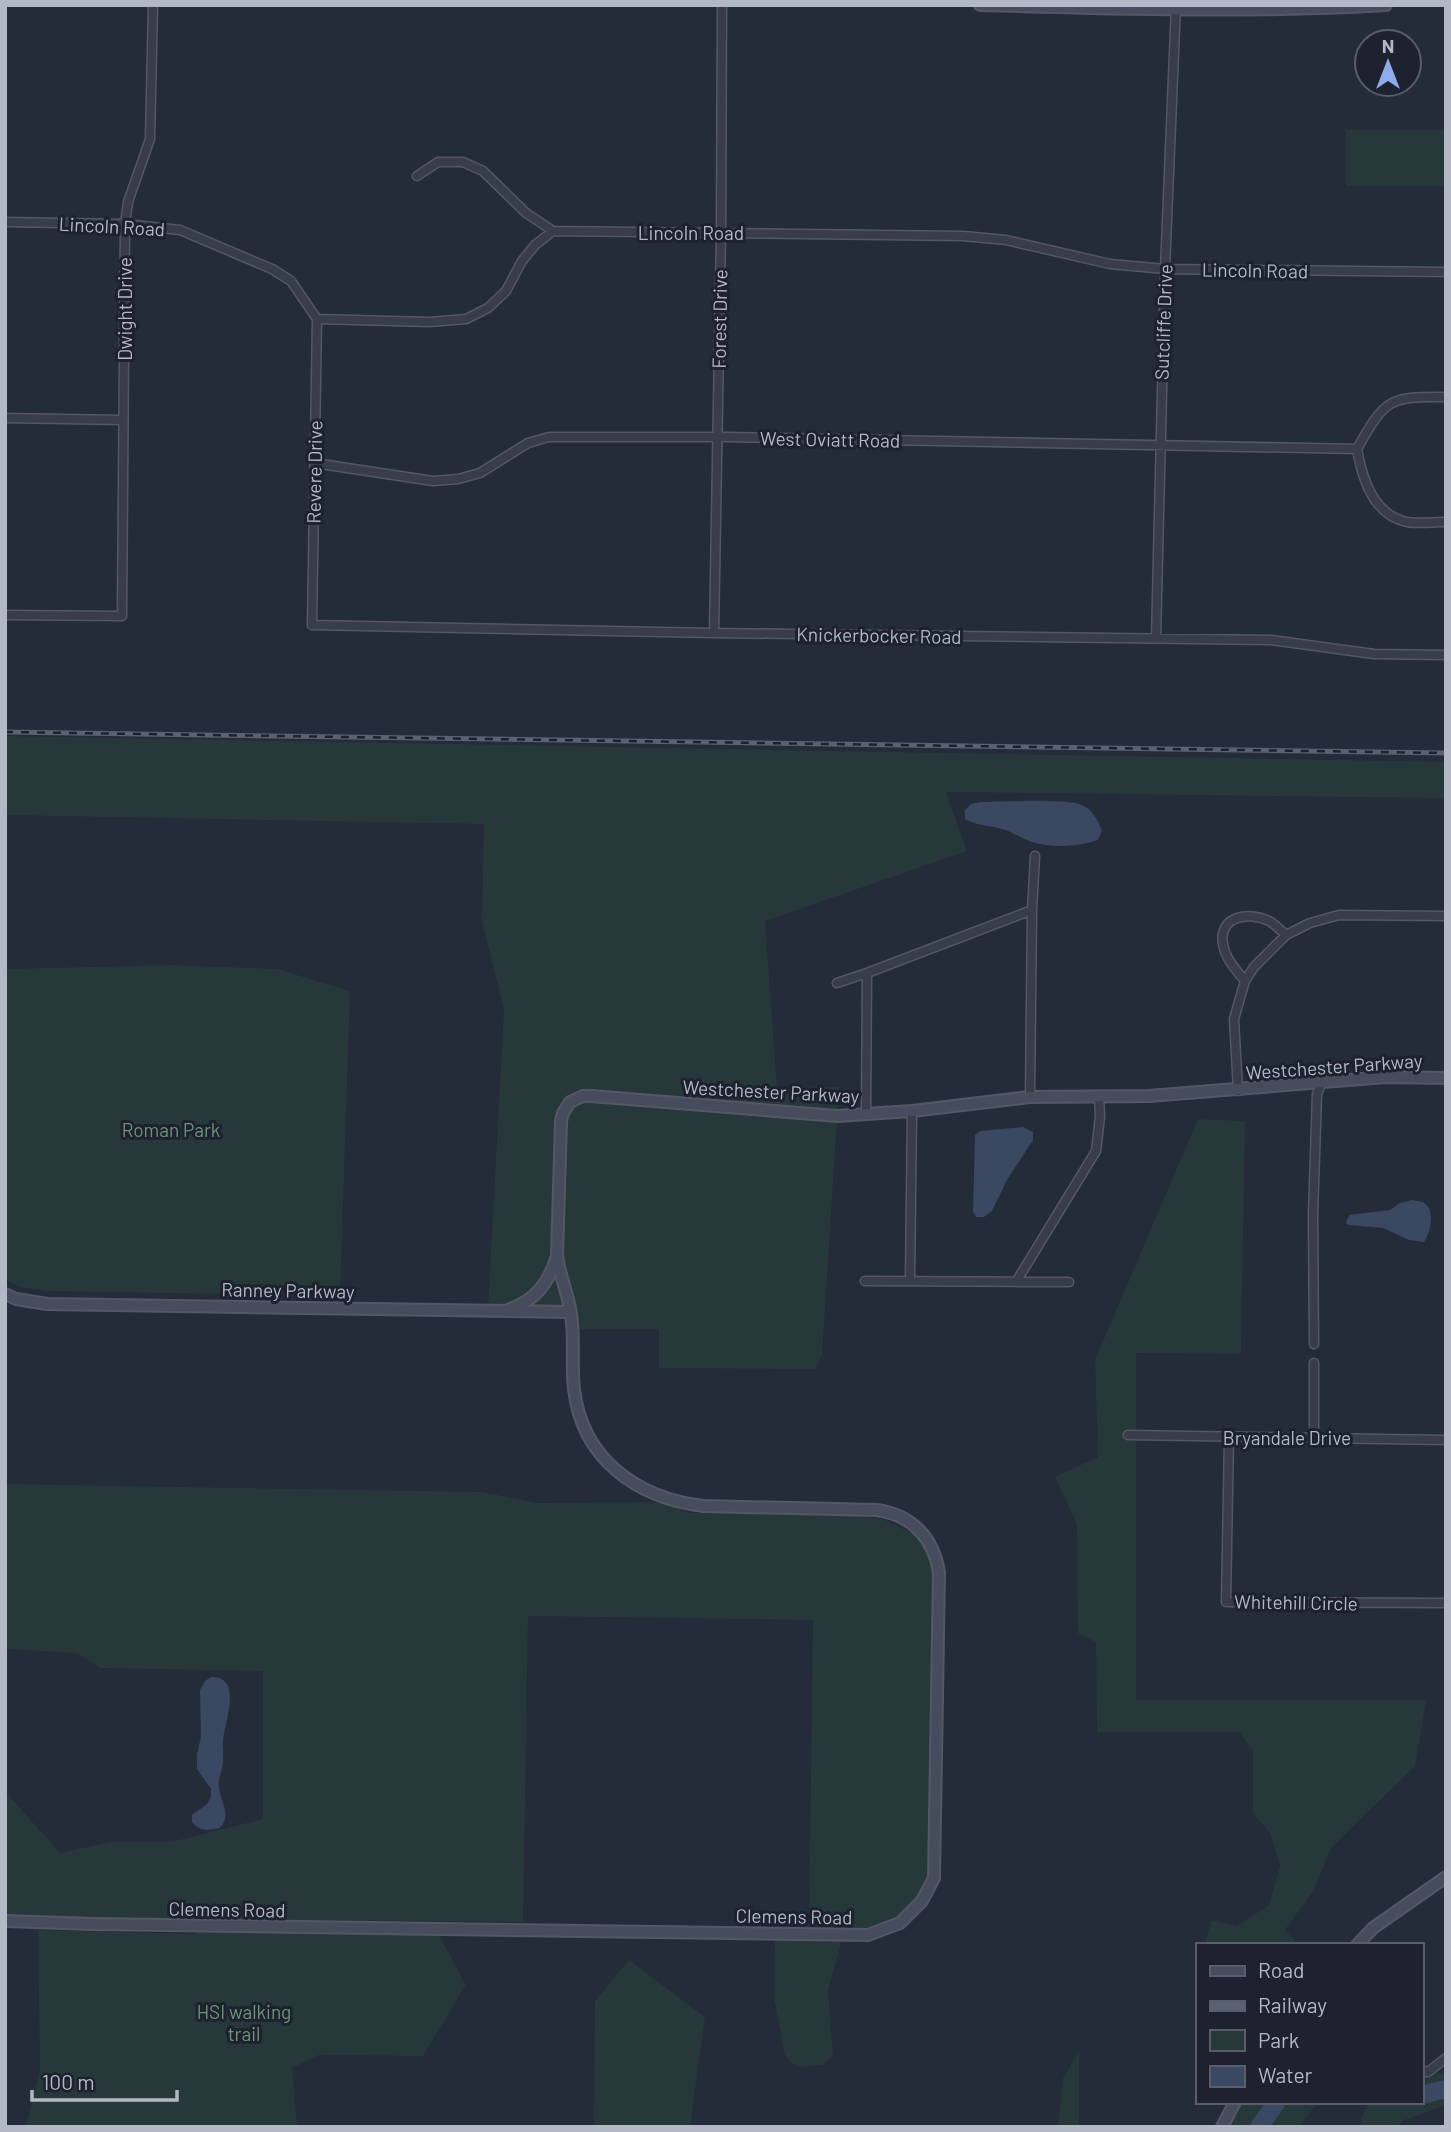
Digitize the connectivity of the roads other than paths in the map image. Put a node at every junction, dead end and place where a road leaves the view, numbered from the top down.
1 (153, 5) edge
2 (722, 5) edge
3 (980, 5) edge
4 (1386, 5) edge
5 (1175, 8) edge
6 (417, 176) dead end
7 (5, 222) edge
8 (125, 224) junction
9 (553, 231) junction
10 (721, 232) junction
11 (1165, 269) junction
12 (1446, 272) edge
13 (317, 319) junction
14 (1446, 397) edge
15 (5, 418) edge
16 (123, 420) junction
17 (717, 437) junction
18 (1160, 444) junction
19 (1357, 449) junction
20 (314, 463) junction
21 (1446, 523) edge
22 (5, 615) edge
23 (312, 625) joint
24 (714, 633) junction
25 (1156, 639) junction
26 (1446, 655) edge
27 (1035, 856) dead end
28 (1032, 910) junction
29 (1446, 916) edge
30 (1286, 935) junction
31 (867, 973) junction
32 (1245, 981) junction
33 (836, 983) dead end
34 (1446, 1078) edge
35 (1322, 1082) junction
36 (1238, 1091) junction
37 (1099, 1096) junction
38 (1030, 1097) junction
39 (912, 1111) junction
40 (866, 1115) junction
41 (557, 1256) junction
42 (865, 1281) dead end
43 (910, 1281) junction
44 (1016, 1282) junction
45 (1069, 1282) dead end
46 (5, 1294) edge
47 (502, 1311) junction
48 (571, 1312) junction
49 (1314, 1344) dead end
50 (1314, 1363) dead end
51 (1128, 1435) dead end
52 (1229, 1437) junction
53 (1314, 1437) junction
54 (1446, 1440) edge
55 (657, 1496) joint
56 (1446, 1603) edge
57 (1446, 1877) edge
58 (5, 1921) edge
59 (1359, 1943) edge
60 (1446, 2058) edge
61 (1423, 2071) edge
62 (1234, 2104) edge
63 (1222, 2127) edge

1 - 8 street, Dwight Drive
2 - 10 street, Forest Drive
3 - 5 street
4 - 5 street
5 - 11 street, Sutcliffe Drive
6 - 9 street
7 - 8 street, Lincoln Road
8 - 13 street, Lincoln Road
8 - 16 street, Dwight Drive
9 - 10 street, Lincoln Road
9 - 13 street
10 - 11 street, Lincoln Road
10 - 17 street, Forest Drive
11 - 12 street, Lincoln Road
11 - 18 street, Sutcliffe Drive
13 - 20 street, Revere Drive
14 - 19 street
15 - 16 street
16 - 22 street, Dwight Drive
17 - 18 street, West Oviatt Road
17 - 20 street, West Oviatt Road
17 - 24 street, Forest Drive
18 - 19 street, West Oviatt Road
18 - 25 street, Sutcliffe Drive
19 - 21 street
20 - 23 street, Revere Drive
23 - 24 street, Knickerbocker Road
24 - 25 street, Knickerbocker Road
25 - 26 street, Knickerbocker Road
27 - 28 street
28 - 31 street
28 - 38 street
29 - 30 street
30 - 32 street
30 - 32 street
31 - 33 street
31 - 40 street
32 - 36 street
34 - 35 street, Westchester Parkway
35 - 36 street, Westchester Parkway
35 - 49 street
36 - 37 street, Westchester Parkway
37 - 38 street, Westchester Parkway
37 - 44 street
38 - 39 street, Westchester Parkway
39 - 40 street, Westchester Parkway
39 - 43 street
40 - 41 street, Westchester Parkway
41 - 47 street
41 - 48 street, Westchester Parkway
42 - 43 street
43 - 44 street
44 - 45 street
46 - 47 street, Ranney Parkway
47 - 48 street, Ranney Parkway
48 - 55 street, Westchester Parkway
50 - 53 street
51 - 52 street, Bryandale Drive
52 - 53 street, Bryandale Drive
52 - 56 street, Whitehill Circle
53 - 54 street, Bryandale Drive
55 - 58 street, Clemens Road
57 - 59 street
60 - 61 street
62 - 63 street

